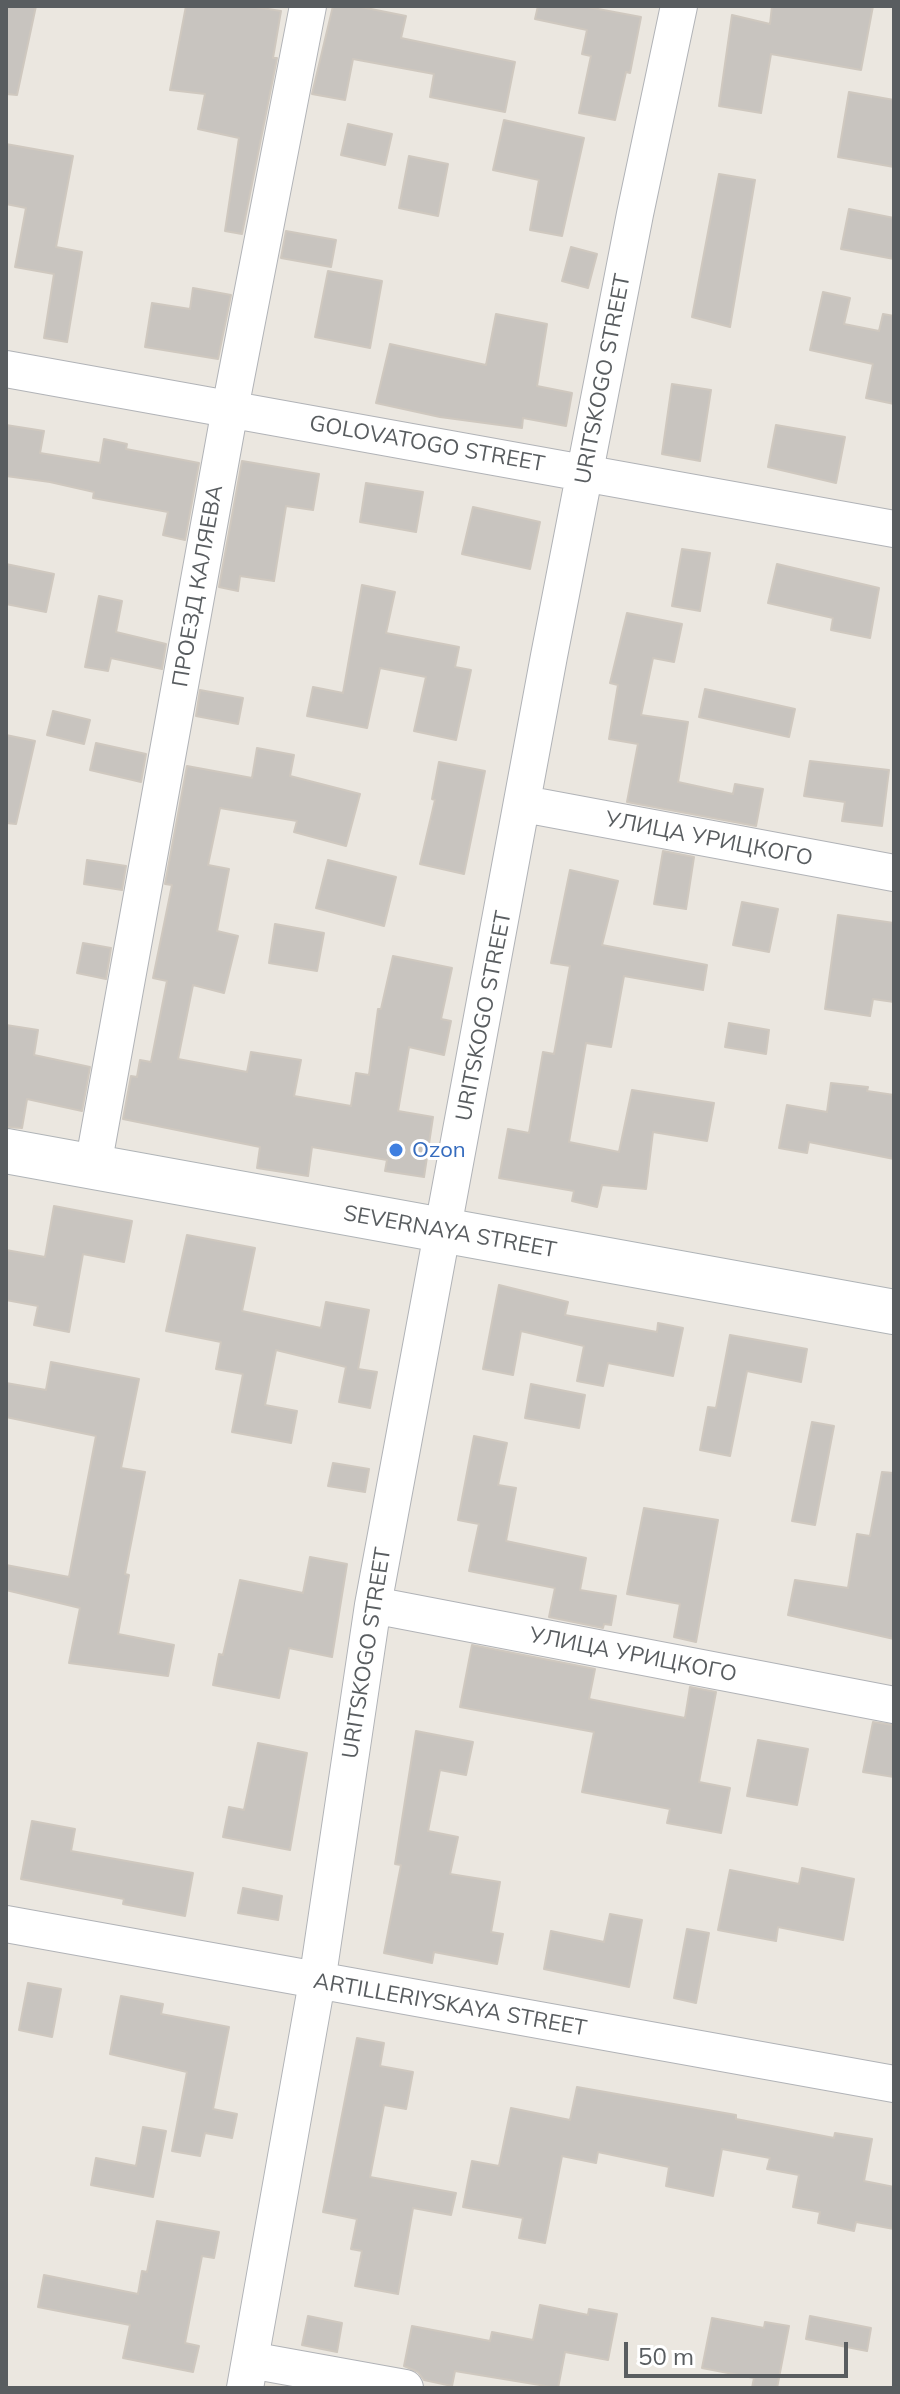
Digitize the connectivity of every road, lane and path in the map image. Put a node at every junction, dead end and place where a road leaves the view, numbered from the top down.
1 (308, 6) edge
2 (679, 6) edge
3 (6, 369) edge
4 (230, 409) junction
5 (585, 472) junction
6 (894, 529) edge
7 (524, 804) junction
8 (894, 873) edge
9 (6, 1151) edge
10 (93, 1166) junction
11 (443, 1231) junction
12 (894, 1312) edge
13 (373, 1605) junction
14 (894, 1705) edge
15 (6, 1924) edge
16 (317, 1982) junction
17 (894, 2084) edge
18 (248, 2374) edge
19 (405, 2388) edge

1 - 4 street, ПРОЕЗД КАЛЯЕВА
2 - 5 street, URITSKOGO STREET
3 - 4 street, GOLOVATOGO STREET
4 - 5 street, GOLOVATOGO STREET
4 - 10 street, ПРОЕЗД КАЛЯЕВА
5 - 6 street, GOLOVATOGO STREET
5 - 7 street, URITSKOGO STREET
7 - 8 street, УЛИЦА УРИЦКОГО
7 - 11 street, URITSKOGO STREET
9 - 10 main road, SEVERNAYA STREET
10 - 11 main road, SEVERNAYA STREET
11 - 12 main road, SEVERNAYA STREET
11 - 13 street, URITSKOGO STREET
13 - 14 street, УЛИЦА УРИЦКОГО
13 - 16 street, URITSKOGO STREET
15 - 16 street, ARTILLERIYSKAYA STREET
16 - 17 street, ARTILLERIYSKAYA STREET
16 - 18 street, URITSKOGO STREET
18 - 19 street, URITSKOGO STREET

